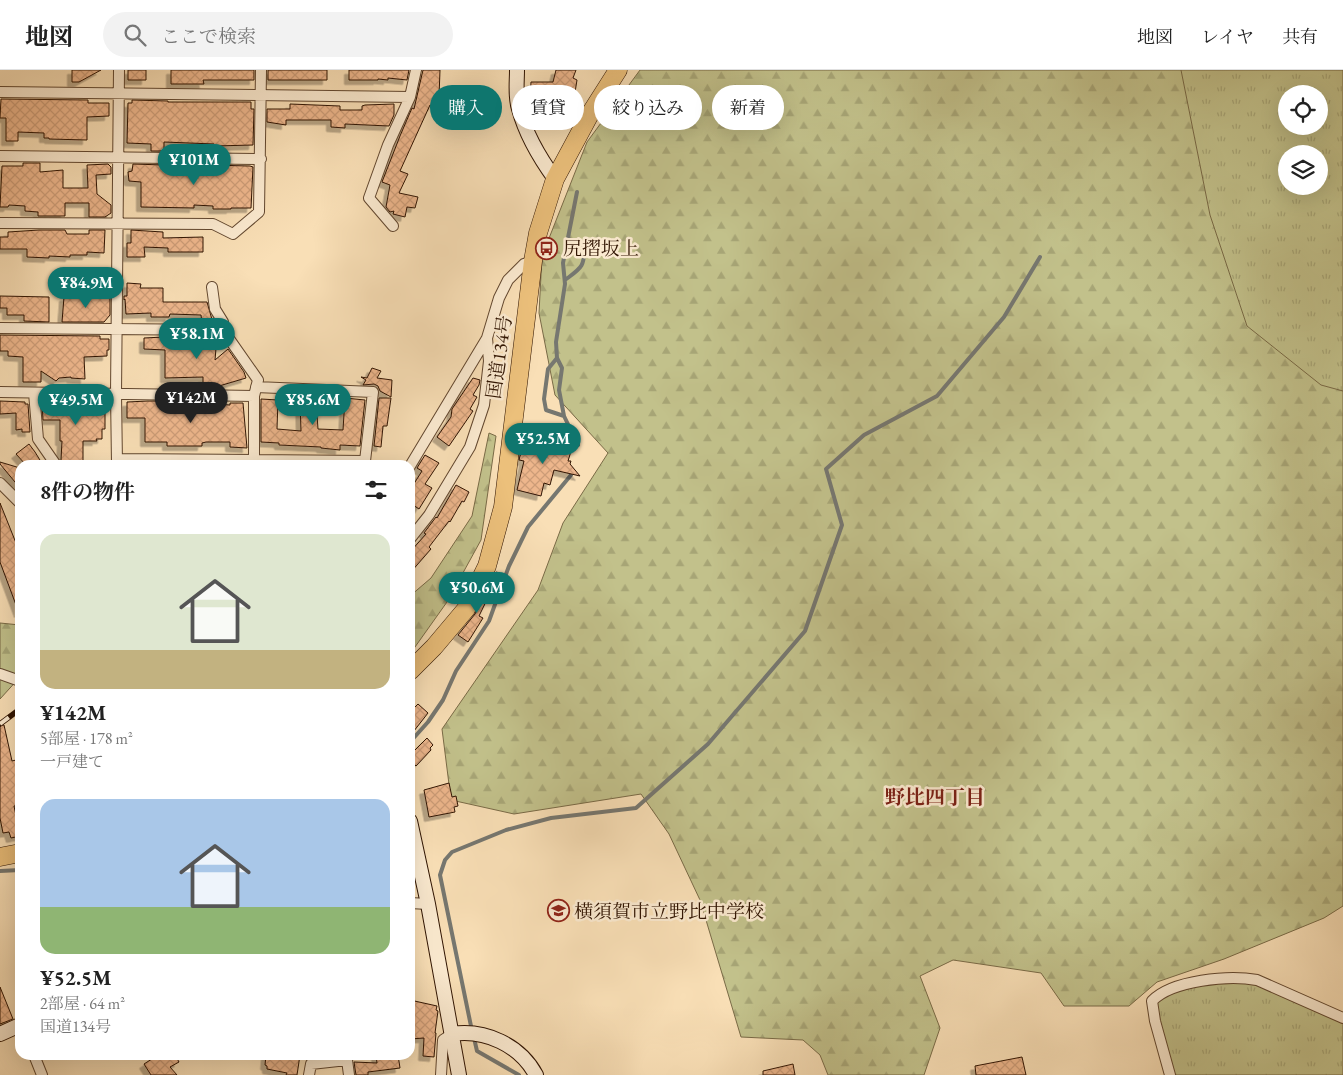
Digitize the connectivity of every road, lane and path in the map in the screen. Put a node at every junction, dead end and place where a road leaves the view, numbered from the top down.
1 (119, 70) edge
2 (261, 70) edge
3 (416, 70) edge
4 (517, 70) edge
5 (618, 70) edge
6 (0, 92) edge
7 (119, 94) junction
8 (261, 95) junction
9 (410, 97) junction
10 (0, 156) edge
11 (119, 158) junction
12 (261, 159) junction
13 (555, 179) junction
14 (0, 223) edge
15 (118, 224) junction
16 (393, 226) dead end
17 (533, 261) junction
18 (212, 287) dead end
19 (0, 328) edge
20 (116, 328) junction
21 (224, 330) junction
22 (487, 338) junction
23 (0, 392) edge
24 (255, 392) junction
25 (34, 393) junction
26 (116, 394) junction
27 (53, 460) edge
28 (117, 460) edge
29 (254, 460) edge
30 (365, 460) edge
31 (414, 460) edge
32 (0, 483) edge
33 (15, 498) edge
34 (415, 533) edge
35 (415, 666) edge
36 (0, 674) edge
37 (15, 679) edge
38 (415, 844) edge
39 (15, 854) edge
40 (0, 857) edge
41 (415, 903) edge
42 (428, 904) junction
43 (1343, 1018) edge
44 (15, 1027) edge
45 (0, 1034) edge
46 (452, 1034) junction
47 (36, 1060) edge
48 (42, 1075) edge
49 (309, 1075) edge
50 (349, 1075) edge
51 (441, 1075) edge
52 (459, 1075) edge
53 (536, 1075) edge
54 (1170, 1075) edge

1 - 7 street
2 - 8 street
3 - 9 street
4 - 13 street
5 - 13 highway, 国道134号
6 - 7 street
7 - 8 street
7 - 11 street
8 - 9 street
8 - 12 street
9 - 16 street
10 - 11 street
11 - 12 street
11 - 15 street
12 - 15 street
13 - 17 highway, 国道134号
14 - 15 street
15 - 20 street
17 - 22 street
17 - 35 highway, 国道134号
18 - 21 street
19 - 20 street
20 - 21 street
20 - 26 street
21 - 24 street
22 - 31 street
22 - 34 street
23 - 25 street
24 - 26 street
24 - 29 street
24 - 30 street
25 - 26 street
25 - 27 street
26 - 28 street
32 - 33 street
36 - 37 street
38 - 42 street
39 - 40 highway
41 - 42 street
42 - 46 street
43 - 54 street
44 - 45 street
46 - 51 street
46 - 52 street
46 - 53 street
47 - 48 street
49 - 50 street

